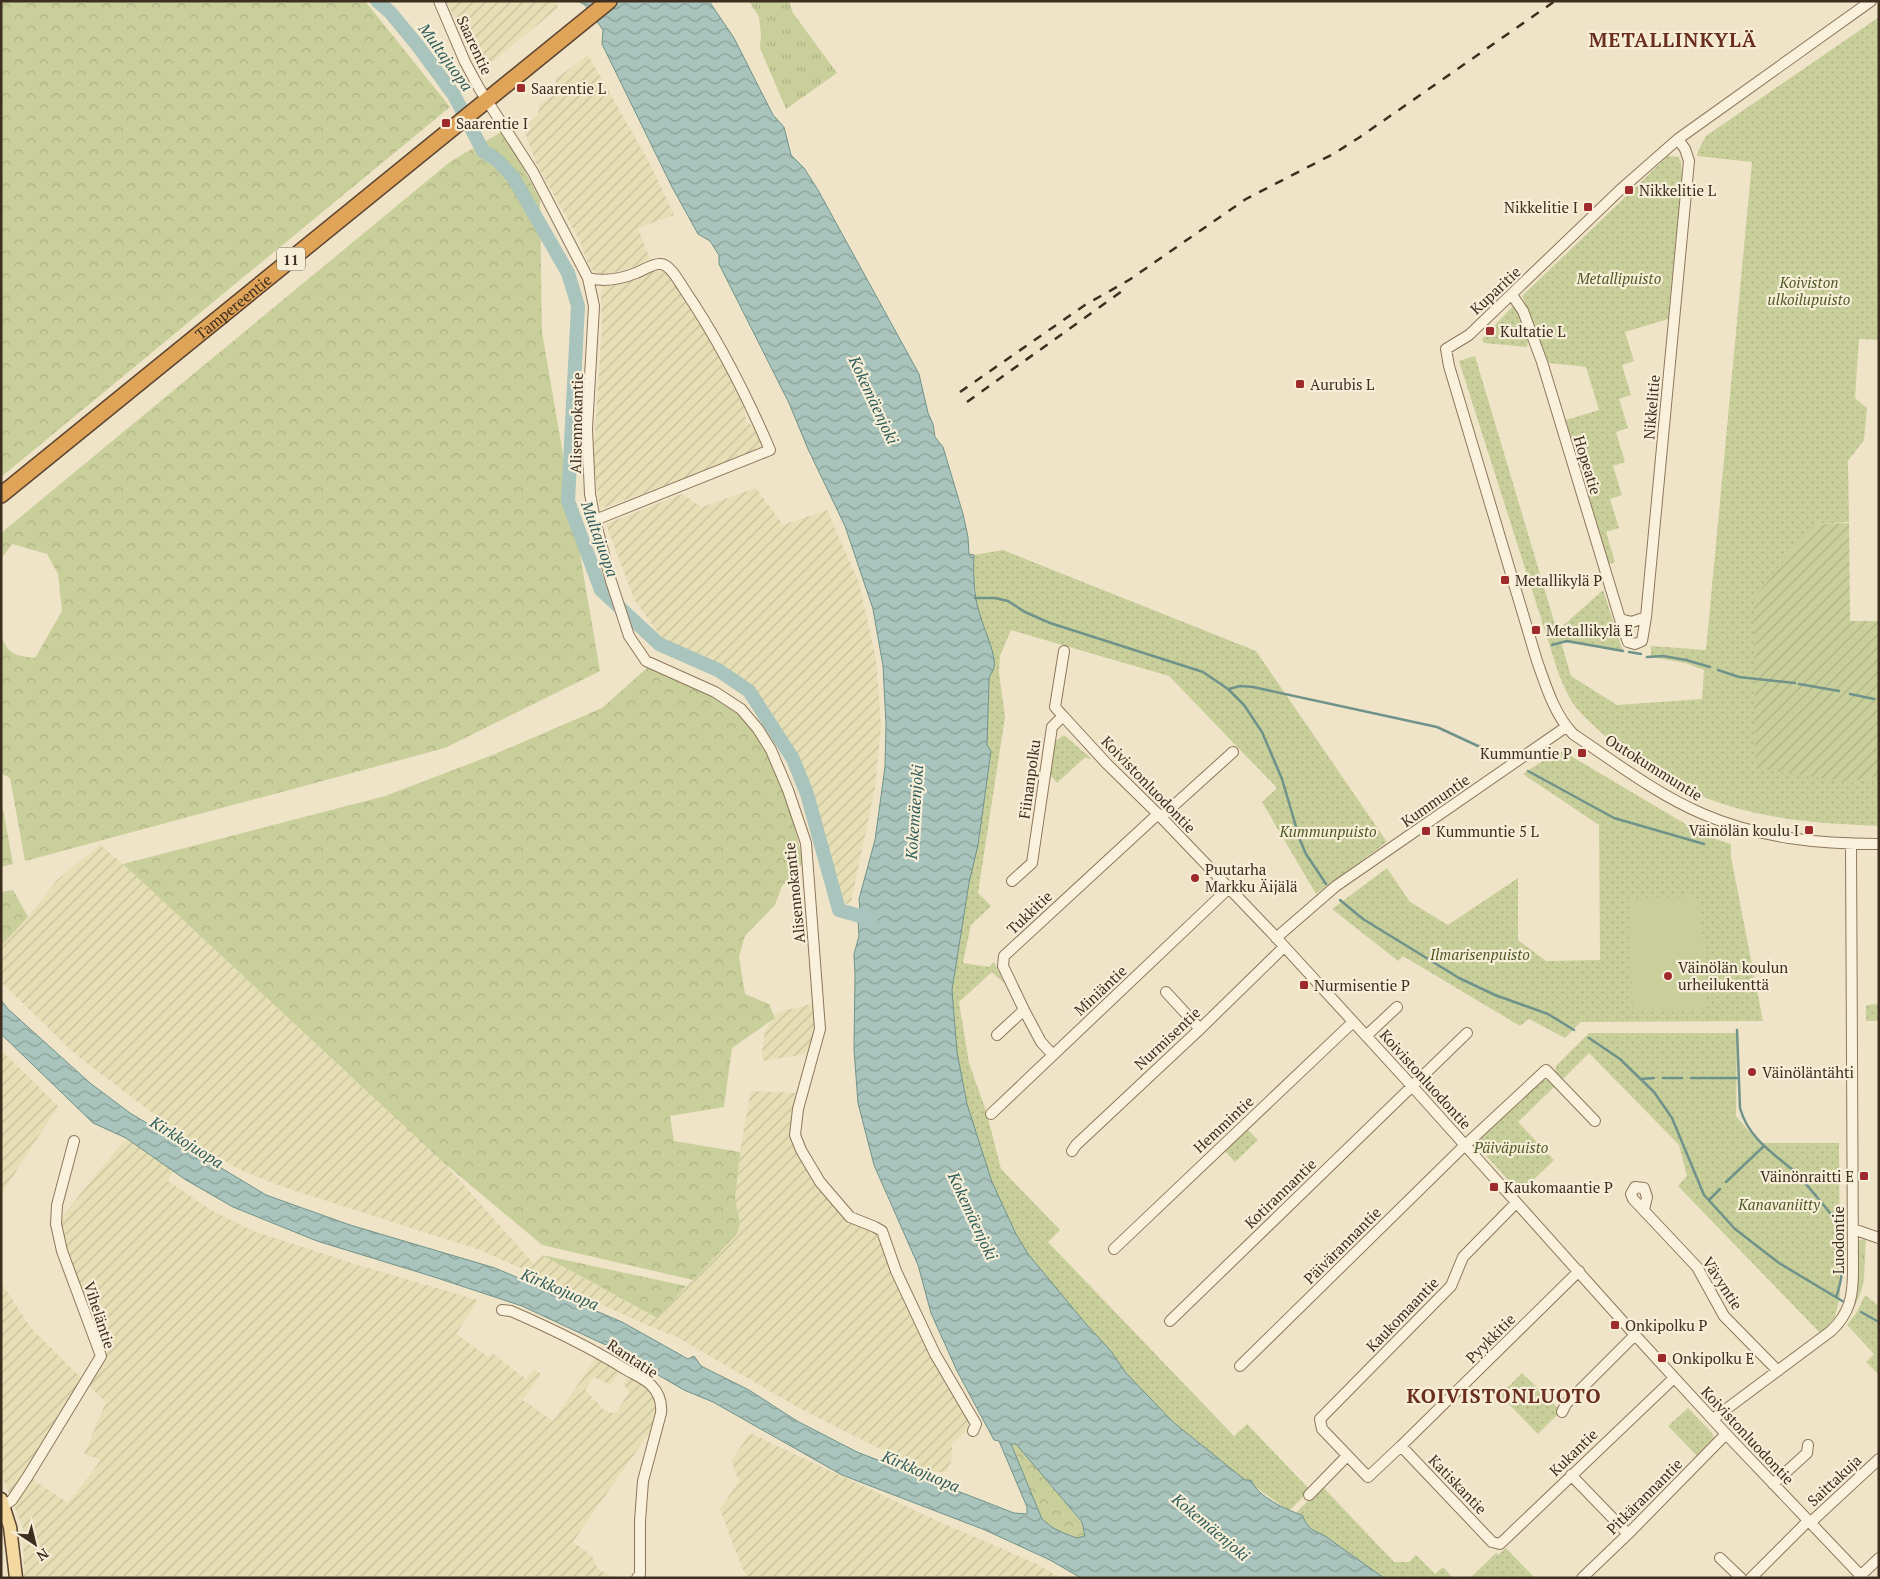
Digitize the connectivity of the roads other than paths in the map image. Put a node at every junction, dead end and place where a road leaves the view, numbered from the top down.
1 (439, 1) edge
2 (609, 1) edge
3 (1871, 1) edge
4 (487, 100) junction
5 (1678, 139) junction
6 (588, 278) junction
7 (1512, 295) junction
8 (1, 495) edge
9 (595, 520) junction
10 (1646, 616) junction
11 (1620, 620) junction
12 (1064, 652) dead end
13 (1063, 716) junction
14 (1566, 727) junction
15 (1233, 752) dead end
16 (1159, 815) junction
17 (1851, 844) junction
18 (1879, 844) edge
19 (1012, 881) dead end
20 (1229, 888) junction
21 (1276, 938) junction
22 (1284, 947) junction
23 (1166, 992) dead end
24 (1397, 1008) dead end
25 (1024, 1010) junction
26 (1353, 1022) junction
27 (1200, 1029) junction
28 (1467, 1033) dead end
29 (997, 1035) dead end
30 (1366, 1036) junction
31 (1053, 1055) junction
32 (1412, 1086) junction
33 (991, 1114) dead end
34 (1595, 1121) dead end
35 (74, 1141) dead end
36 (1465, 1145) junction
37 (1072, 1151) dead end
38 (1516, 1203) junction
39 (1644, 1210) dead end
40 (1853, 1229) junction
41 (1879, 1238) edge
42 (1114, 1249) dead end
43 (1579, 1271) junction
44 (502, 1310) dead end
45 (1170, 1321) dead end
46 (1635, 1335) junction
47 (1240, 1366) dead end
48 (1778, 1371) junction
49 (1674, 1378) junction
50 (1562, 1412) dead end
51 (1320, 1419) joint
52 (1712, 1419) junction
53 (973, 1432) dead end
54 (1726, 1434) junction
55 (1808, 1445) dead end
56 (1401, 1446) junction
57 (1347, 1456) junction
58 (1879, 1459) edge
59 (1571, 1475) junction
60 (1773, 1484) junction
61 (1309, 1495) dead end
62 (3, 1502) edge
63 (1809, 1522) junction
64 (1628, 1534) junction
65 (1492, 1542) joint
66 (1720, 1558) dead end
67 (1879, 1558) edge
68 (641, 1576) edge
69 (1860, 1577) edge
70 (16, 1578) edge
71 (1582, 1578) edge
72 (1741, 1578) edge
73 (1751, 1578) edge

1 - 4 street, Saarentie
2 - 4 highway, Tampereentie / 11
3 - 5 street, Kuparitie
4 - 6 street, Alisennokantie
4 - 8 highway, Tampereentie / 11
5 - 7 street, Kuparitie
5 - 10 street, Nikkelitie
6 - 9 street, Alisennokantie
6 - 9 street
7 - 11 street, Hopeatie
7 - 14 street, Kuparitie
9 - 53 street, Alisennokantie
10 - 11 street
10 - 11 street, Nikkelitie
12 - 13 street
13 - 16 street, Koivistonluodontie
13 - 19 street, Fiinanpolku
14 - 17 street, Outokummuntie
14 - 21 street, Kummuntie
15 - 16 street, Tukkitie
16 - 20 street, Koivistonluodontie
16 - 25 street, Tukkitie
17 - 18 street, Outokummuntie
17 - 40 street, Luodontie
20 - 21 street, Koivistonluodontie
20 - 31 street, Miniäntie
21 - 22 street, Koivistonluodontie
22 - 26 street, Koivistonluodontie
22 - 27 street, Nurmisentie
23 - 27 street
24 - 30 street
25 - 29 street
25 - 31 street, Tukkitie
26 - 30 street, Koivistonluodontie
26 - 42 street, Hemmintie
27 - 37 street, Nurmisentie
28 - 32 street, Kotirannantie
30 - 32 street, Koivistonluodontie
31 - 33 street, Miniäntie
32 - 36 street, Koivistonluodontie
32 - 45 street, Kotirannantie
34 - 36 street, Päivärannantie
35 - 62 street, Viheläntie
36 - 38 street, Koivistonluodontie
36 - 47 street, Päivärannantie
38 - 43 street, Koivistonluodontie
38 - 51 street, Kaukomaantie
39 - 48 street, Vävyntie
40 - 41 street
40 - 48 street, Luodontie
43 - 46 street, Koivistonluodontie
43 - 56 street, Pyykkitie
44 - 68 street, Rantatie
46 - 49 street, Koivistonluodontie
46 - 50 street
48 - 52 street, Luodontie
49 - 52 street, Koivistonluodontie
49 - 59 street, Kukantie
51 - 57 street, Pyykkitie
52 - 54 street, Koivistonluodontie
54 - 60 street, Koivistonluodontie
54 - 64 street, Pitkärannantie
55 - 60 street
56 - 57 street, Pyykkitie
56 - 65 street, Katiskantie
57 - 61 street
58 - 63 street, Saittakuja
59 - 64 street
59 - 65 street, Kukantie
60 - 63 street, Koivistonluodontie
62 - 70 main road
63 - 69 street, Koivistonluodontie
63 - 73 street, Saittakuja
64 - 71 street, Pitkärannantie
66 - 72 street
67 - 69 street

